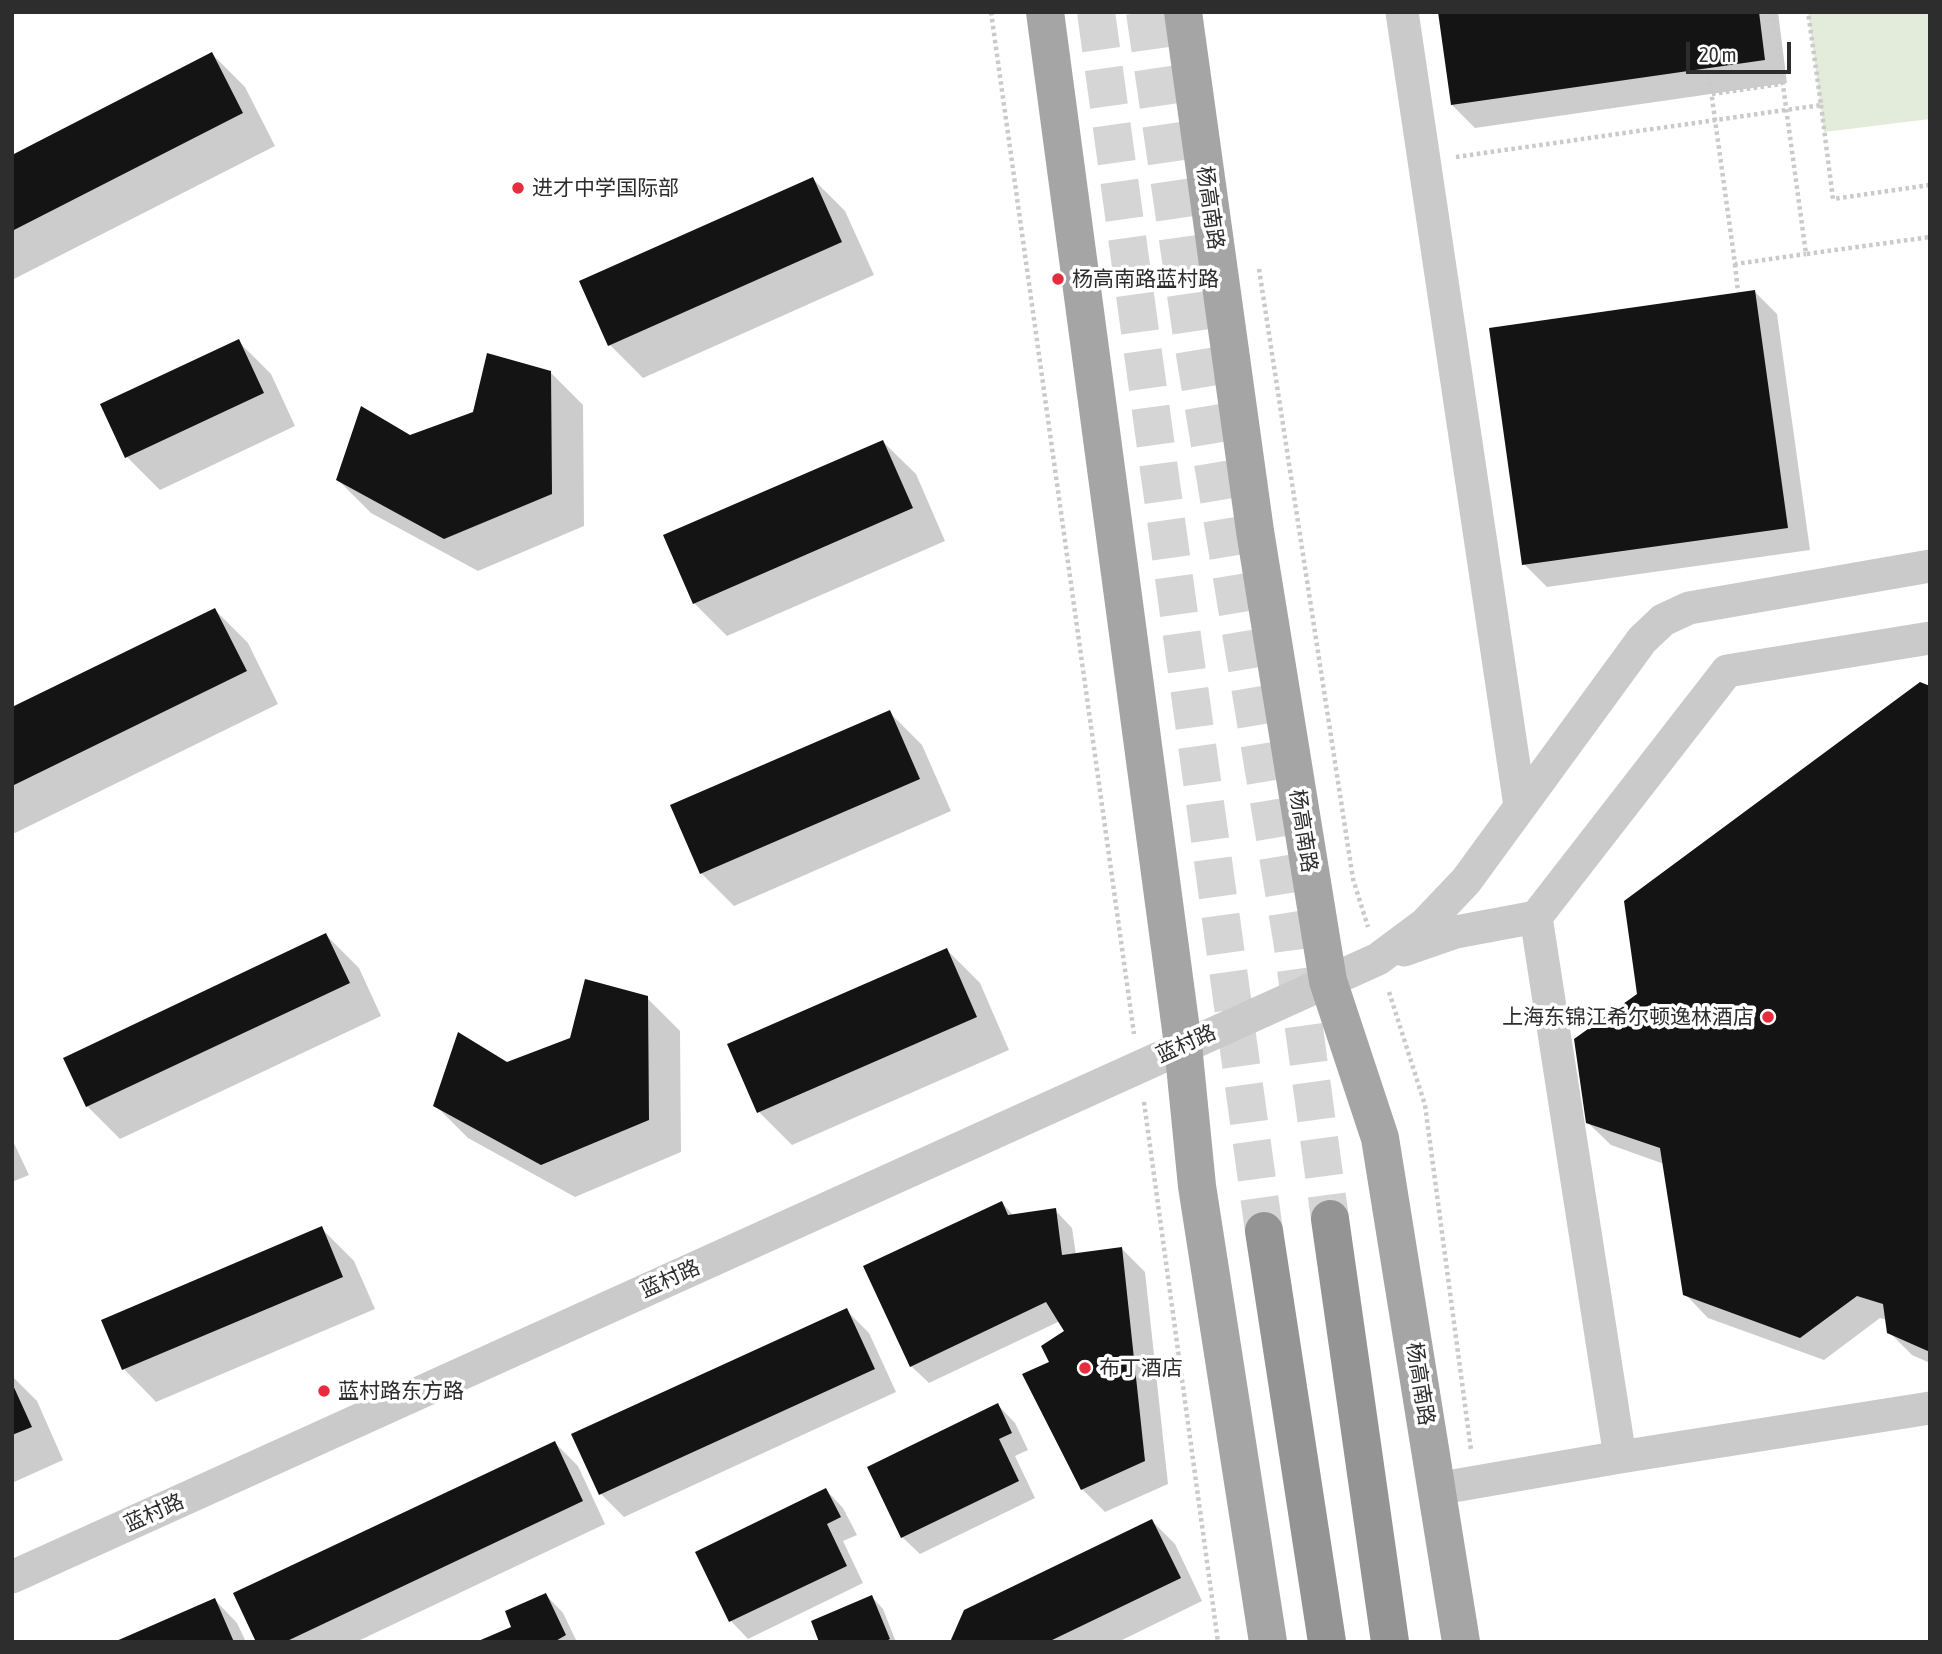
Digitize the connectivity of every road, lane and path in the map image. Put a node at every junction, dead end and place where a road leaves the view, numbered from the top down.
1 (991, 12) edge
2 (1045, 12) edge
3 (1183, 12) edge
4 (1402, 12) edge
5 (1773, 12) edge
6 (1808, 12) edge
7 (1708, 69) dead end
8 (1782, 84) junction
9 (1712, 94) junction
10 (1821, 105) junction
11 (1424, 162) junction
12 (1930, 185) edge
13 (1930, 237) edge
14 (1806, 254) junction
15 (1258, 260) dead end
16 (1735, 264) junction
17 (1738, 292) dead end
18 (1930, 566) edge
19 (1930, 638) edge
20 (1520, 806) junction
21 (1536, 916) junction
22 (1378, 958) junction
23 (1328, 981) junction
24 (1183, 1045) junction
25 (1139, 1066) junction
26 (1330, 1219) tunnel mouth
27 (1264, 1231) tunnel mouth
28 (1930, 1408) edge
29 (1620, 1457) junction
30 (1476, 1482) junction
31 (1436, 1489) junction
32 (12, 1577) edge
33 (1218, 1642) edge
34 (1268, 1642) edge
35 (1327, 1642) edge
36 (1390, 1642) edge
37 (1461, 1642) edge

1 - 25 path
2 - 24 main road
3 - 23 main road, 杨高南路
4 - 11 street
5 - 8 path, bridge
6 - 10 path
7 - 9 path, bridge
8 - 9 path
8 - 14 path, bridge
9 - 16 path, bridge
10 - 11 path
10 - 12 path
11 - 20 street
13 - 14 path, bridge
14 - 16 path, bridge
15 - 22 path
16 - 17 path
18 - 20 street
19 - 21 street
20 - 22 street
21 - 22 street
21 - 29 street
22 - 23 street, 蓝村路
22 - 30 path
23 - 24 street, 蓝村路
23 - 31 main road, 杨高南路
24 - 25 street, 蓝村路
24 - 34 main road
25 - 32 street, 蓝村路
25 - 33 path
26 - 36 highway
27 - 35 highway
28 - 29 street
29 - 30 street
30 - 31 street
31 - 37 main road, 杨高南路

